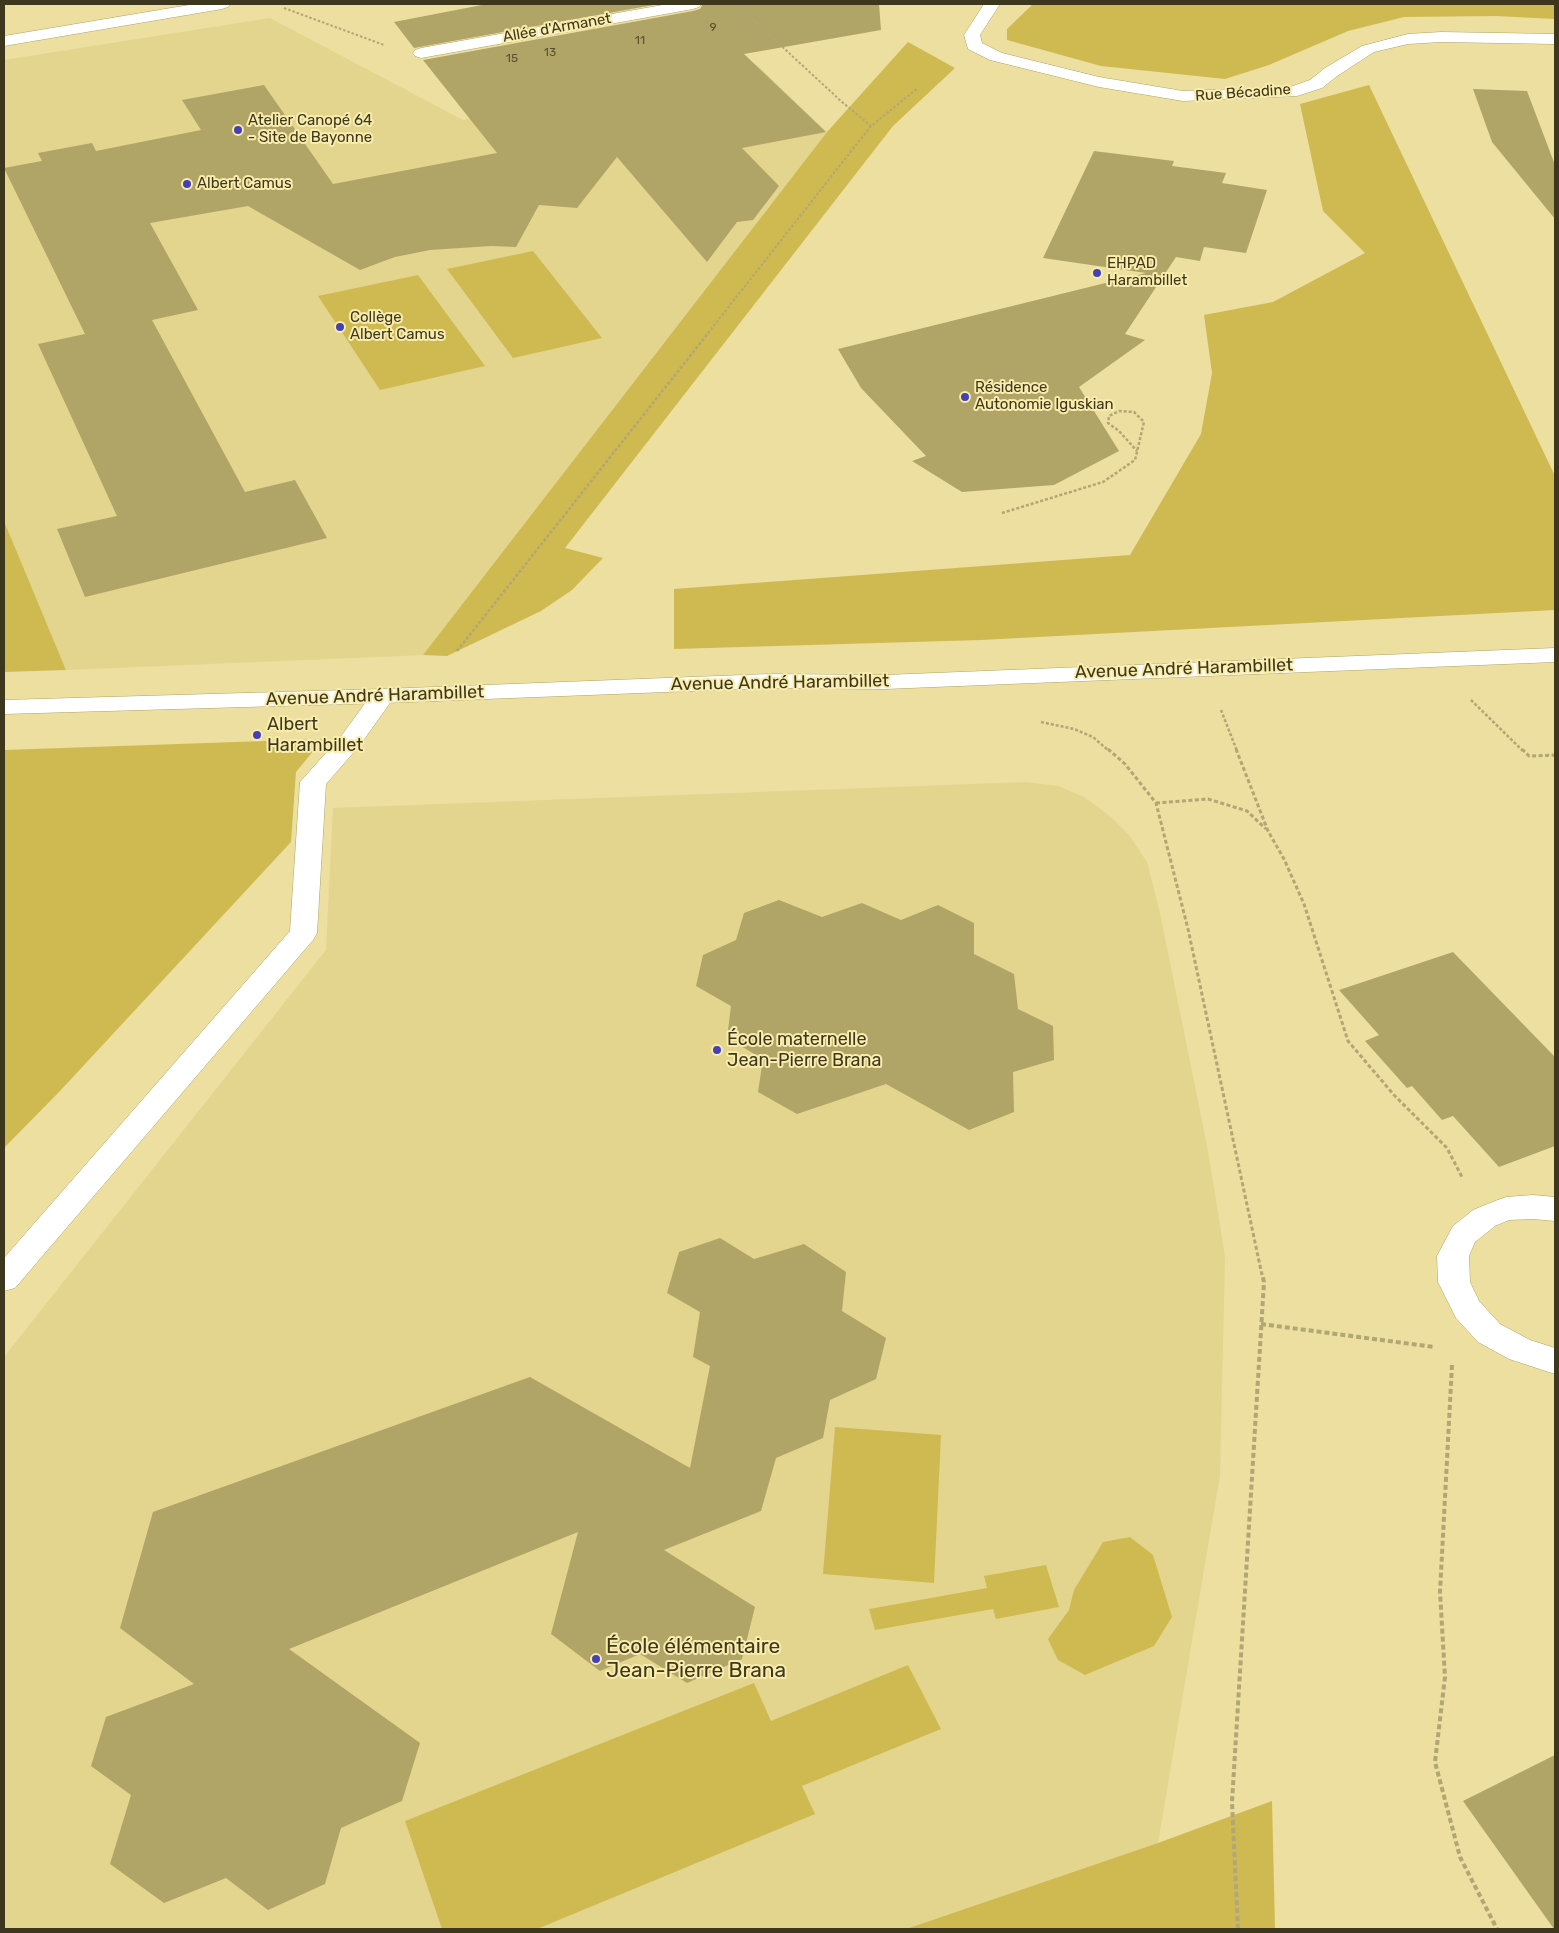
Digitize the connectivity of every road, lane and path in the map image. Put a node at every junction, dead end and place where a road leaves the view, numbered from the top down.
1 (222, 4) edge
2 (692, 4) edge
3 (736, 4) edge
4 (992, 4) edge
5 (284, 8) dead end
6 (1555, 39) edge
7 (4, 41) edge
8 (421, 53) joint
9 (918, 88) dead end
10 (871, 126) junction
11 (1137, 451) junction
12 (1002, 513) dead end
13 (455, 654) dead end
14 (1555, 655) edge
15 (1429, 660) junction
16 (1204, 668) junction
17 (383, 696) junction
18 (4, 707) edge
19 (1041, 722) dead end
20 (1555, 755) edge
21 (1156, 802) junction
22 (1268, 831) junction
23 (1555, 1209) edge
24 (1484, 1218) junction
25 (4, 1279) edge
26 (1261, 1324) junction
27 (1443, 1348) dead end
28 (1452, 1359) dead end
29 (1555, 1361) edge
30 (1238, 1929) edge
31 (1497, 1929) edge

1 - 7 street
2 - 8 street, Allée d'Armanet
3 - 10 path
4 - 6 street, Rue Bécadine
5 - 8 path
9 - 10 path
10 - 13 path
11 - 11 path
11 - 12 path
14 - 15 street, Avenue André Harambillet
15 - 16 street, Avenue André Harambillet
15 - 20 path
16 - 17 street, Avenue André Harambillet
16 - 22 path
17 - 18 street, Avenue André Harambillet
17 - 25 street
19 - 21 path
21 - 22 path
21 - 26 path
22 - 24 path
23 - 24 street
24 - 29 street
26 - 27 path
26 - 30 path
28 - 31 path

